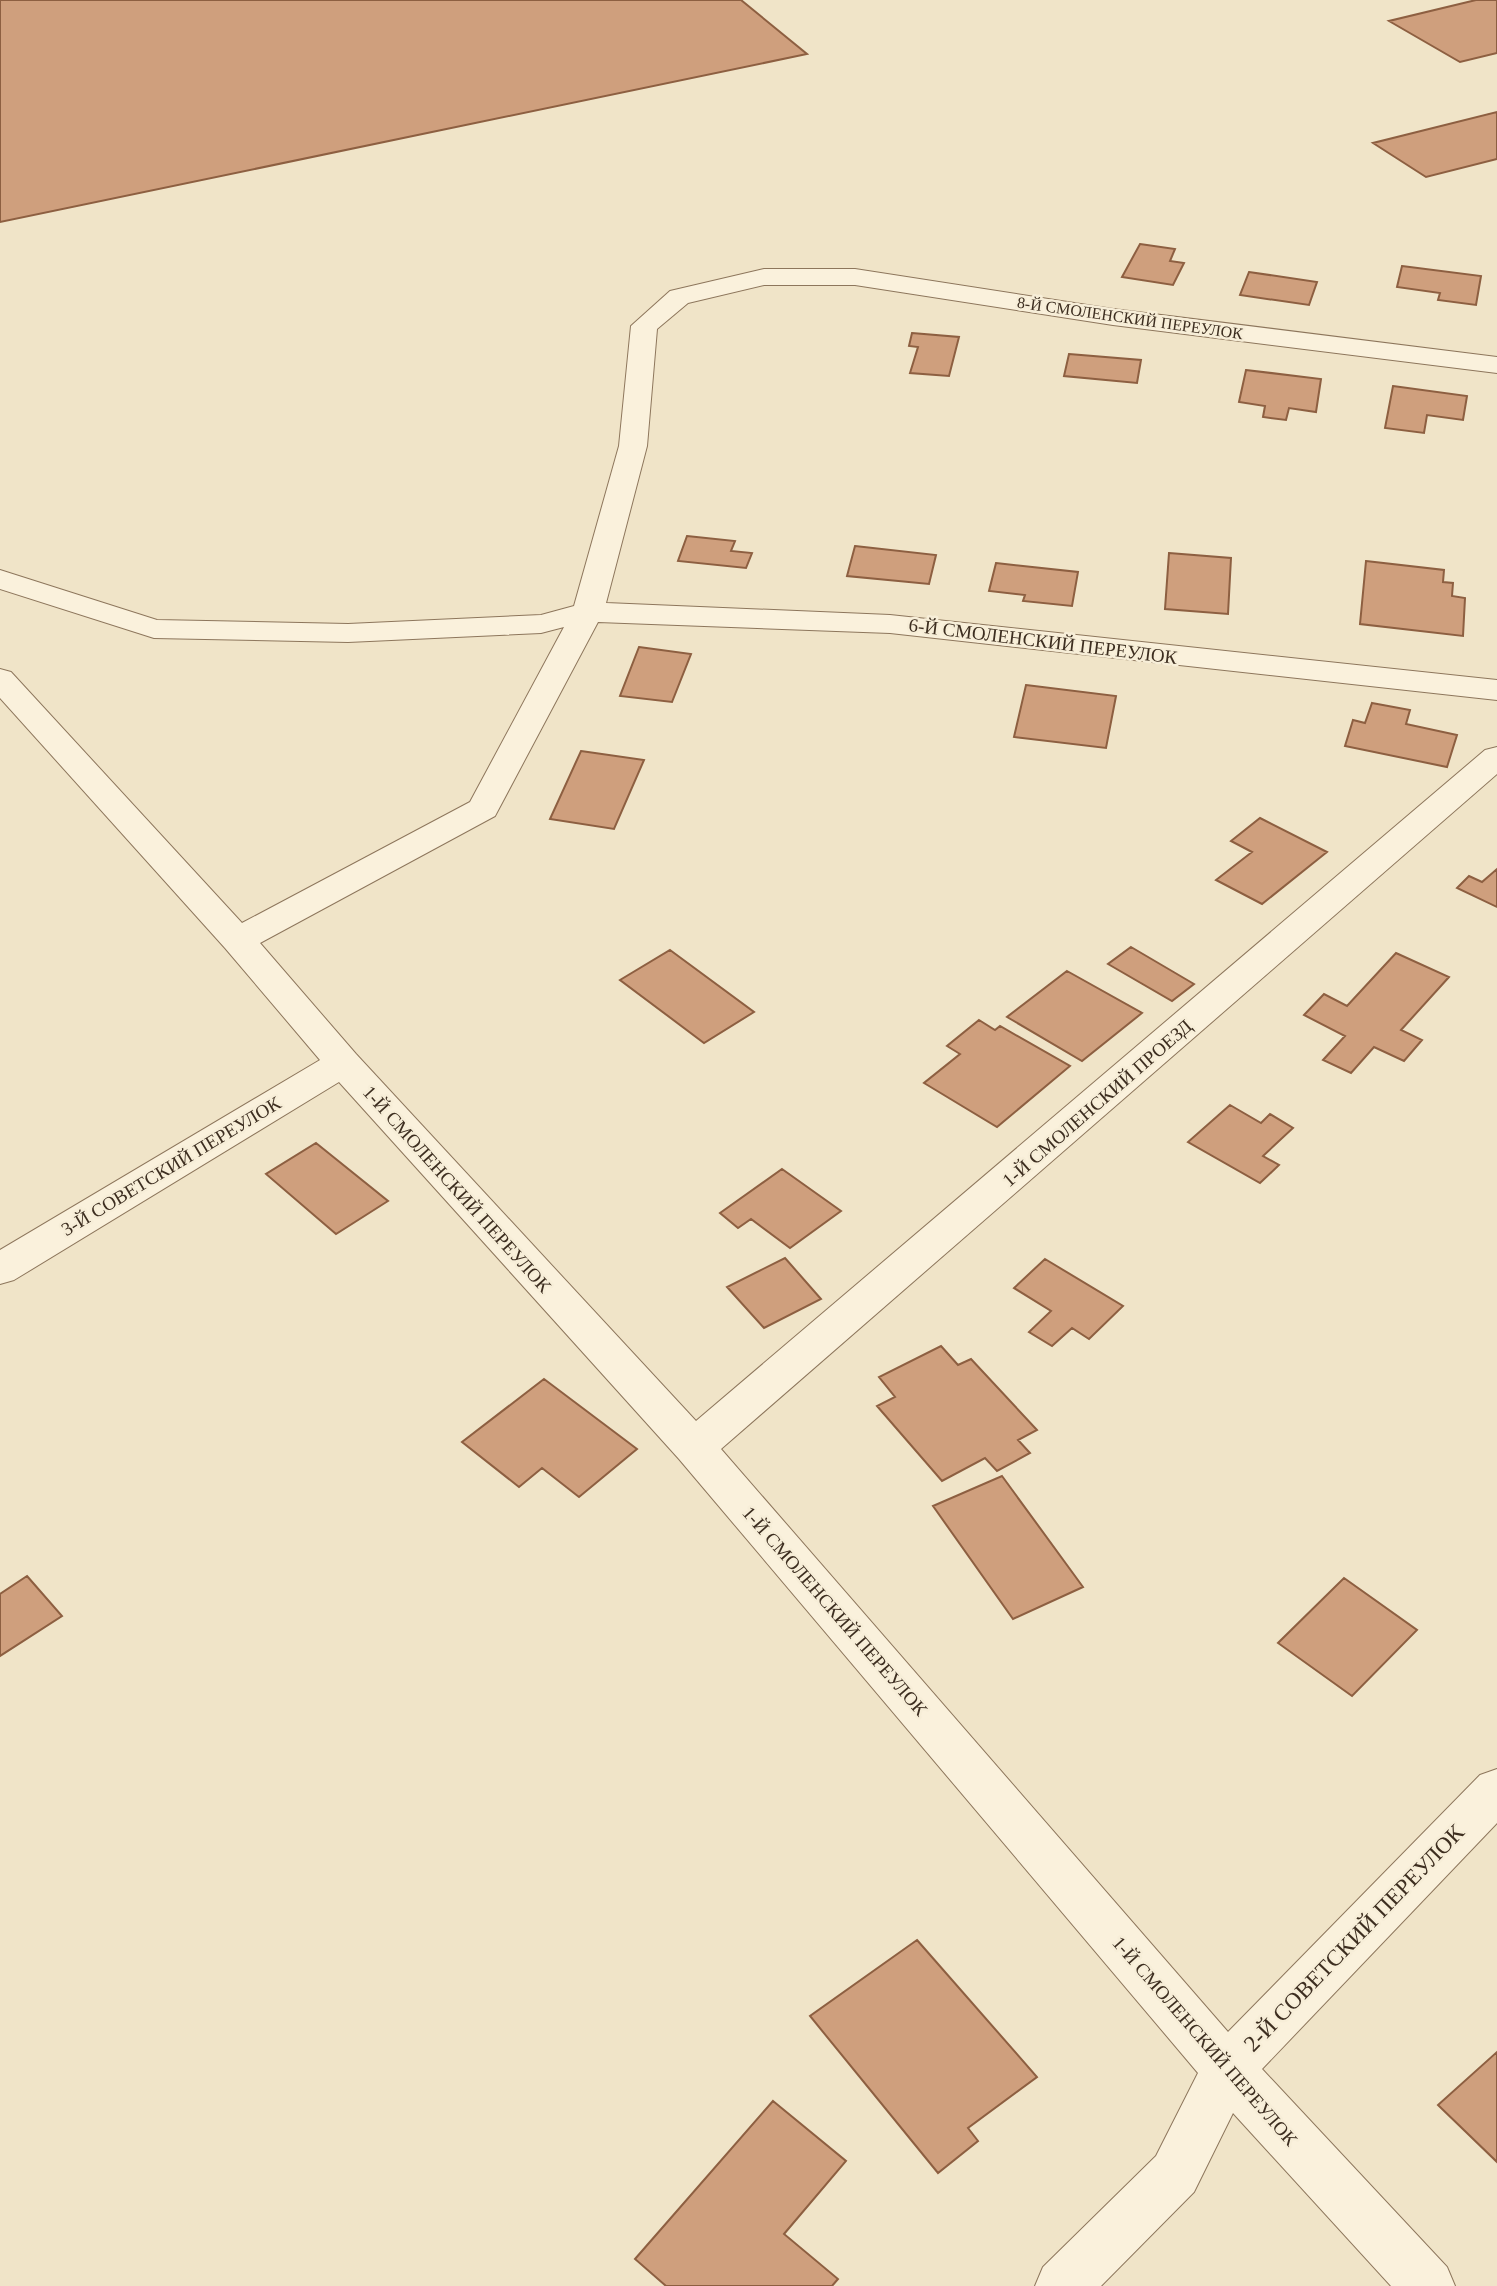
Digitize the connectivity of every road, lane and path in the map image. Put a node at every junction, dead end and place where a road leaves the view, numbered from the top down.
1 (1497, 365) edge
2 (0, 579) edge
3 (589, 611) junction
4 (0, 679) edge
5 (1497, 690) edge
6 (1497, 757) edge
7 (239, 940) junction
8 (343, 1063) junction
9 (0, 1269) edge
10 (694, 1447) junction
11 (1497, 1790) edge
12 (1227, 2069) junction
13 (1062, 2286) edge
14 (1428, 2286) edge

1 - 3 street, 8-Й СМОЛЕНСКИЙ ПЕРЕУЛОК
2 - 3 street, 6-Й СМОЛЕНСКИЙ ПЕРЕУЛОК
3 - 5 street, 6-Й СМОЛЕНСКИЙ ПЕРЕУЛОК
3 - 7 street
4 - 7 street, 1-Й СМОЛЕНСКИЙ ПЕРЕУЛОК
6 - 10 street, 1-Й СМОЛЕНСКИЙ ПРОЕЗД
7 - 8 street, 1-Й СМОЛЕНСКИЙ ПЕРЕУЛОК
8 - 9 street, 3-Й СОВЕТСКИЙ ПЕРЕУЛОК
8 - 10 street, 1-Й СМОЛЕНСКИЙ ПЕРЕУЛОК
10 - 12 street, 1-Й СМОЛЕНСКИЙ ПЕРЕУЛОК
11 - 12 street, 2-Й СОВЕТСКИЙ ПЕРЕУЛОК
12 - 13 street, 2-Й СОВЕТСКИЙ ПЕРЕУЛОК
12 - 14 street, 1-Й СМОЛЕНСКИЙ ПЕРЕУЛОК

